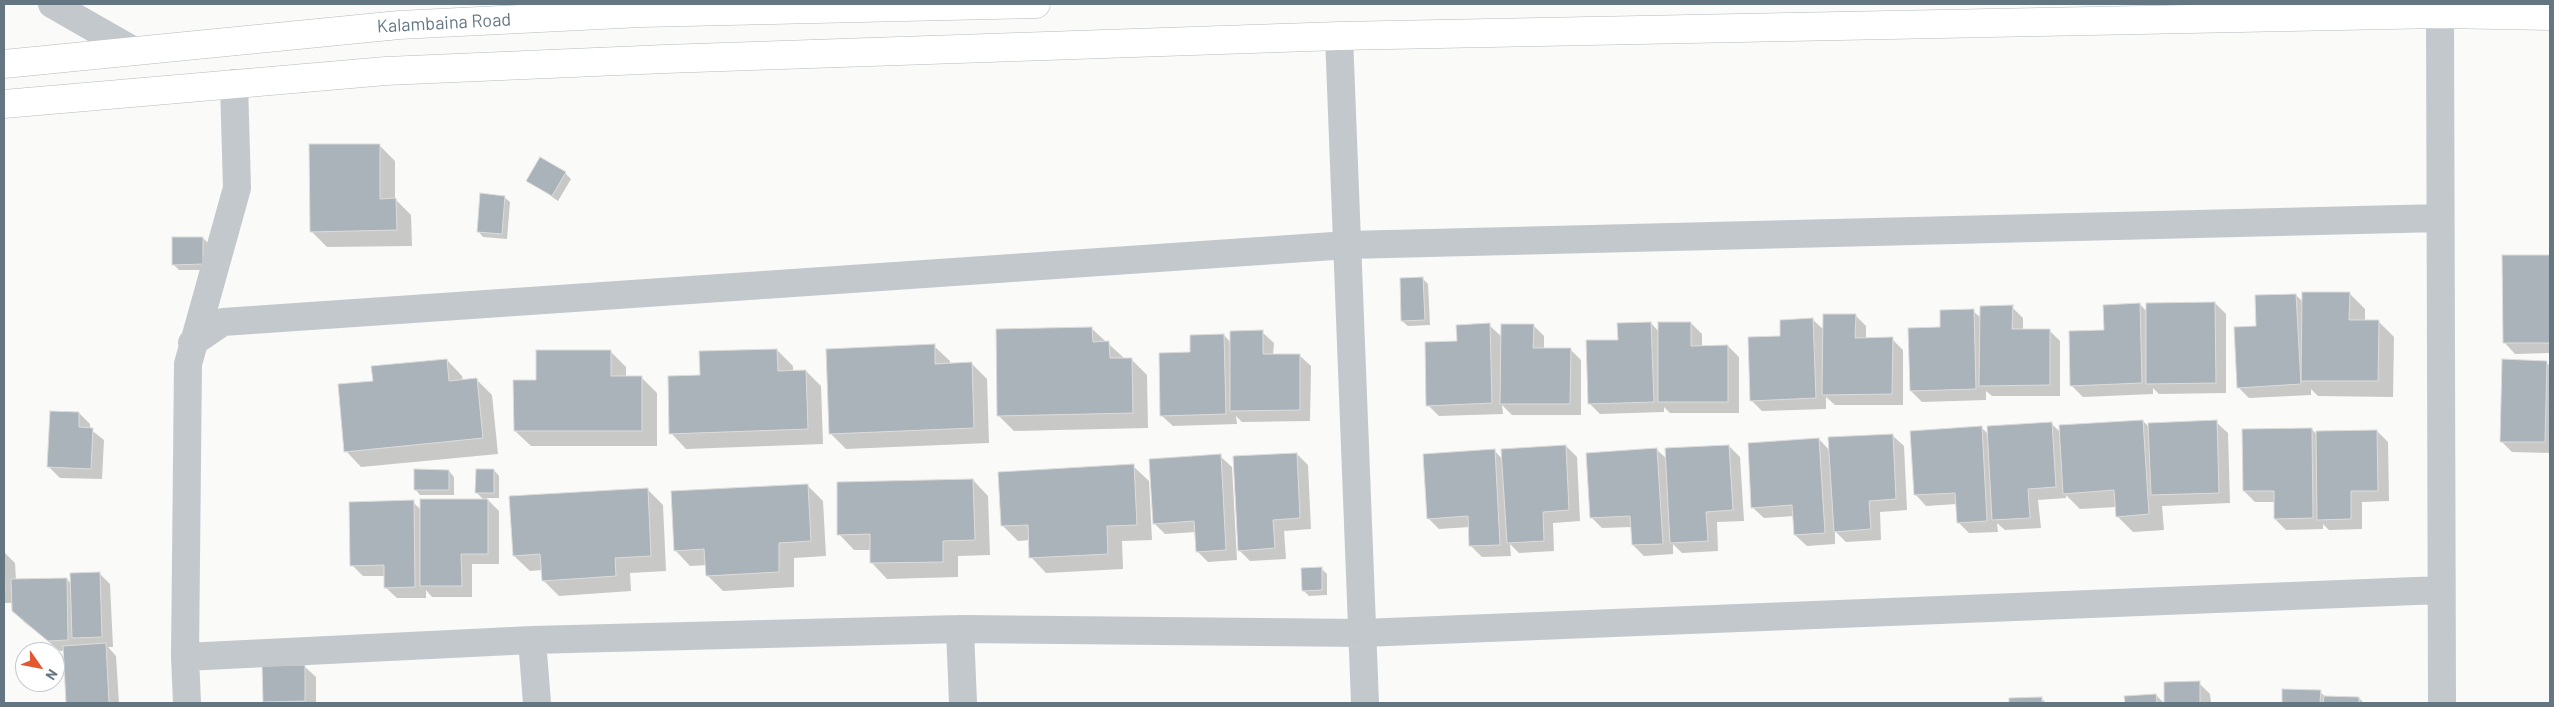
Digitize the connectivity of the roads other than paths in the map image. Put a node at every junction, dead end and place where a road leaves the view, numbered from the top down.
1 (52, 4) edge
2 (1036, 4) edge
3 (2440, 14) junction
4 (2550, 16) edge
5 (1339, 36) junction
6 (134, 51) junction
7 (4, 64) edge
8 (234, 83) junction
9 (4, 104) edge
10 (2440, 218) junction
11 (1348, 245) junction
12 (192, 343) junction
13 (2441, 590) junction
14 (960, 629) junction
15 (1363, 633) junction
16 (532, 640) junction
17 (185, 657) junction
18 (187, 703) edge
19 (537, 703) edge
20 (963, 703) edge
21 (1365, 703) edge
22 (2442, 703) edge

1 - 6 street
2 - 6 main road, Kalambaina Road
3 - 4 main road
3 - 5 main road
3 - 10 street
5 - 8 main road
5 - 11 street
6 - 7 main road, Kalambaina Road
8 - 9 main road
8 - 12 street
10 - 11 street
10 - 13 street
11 - 12 street
11 - 15 street
12 - 17 street
13 - 15 street
13 - 22 street
14 - 15 street
14 - 16 street
14 - 20 street
15 - 21 street
16 - 17 street
16 - 19 street
17 - 18 street

